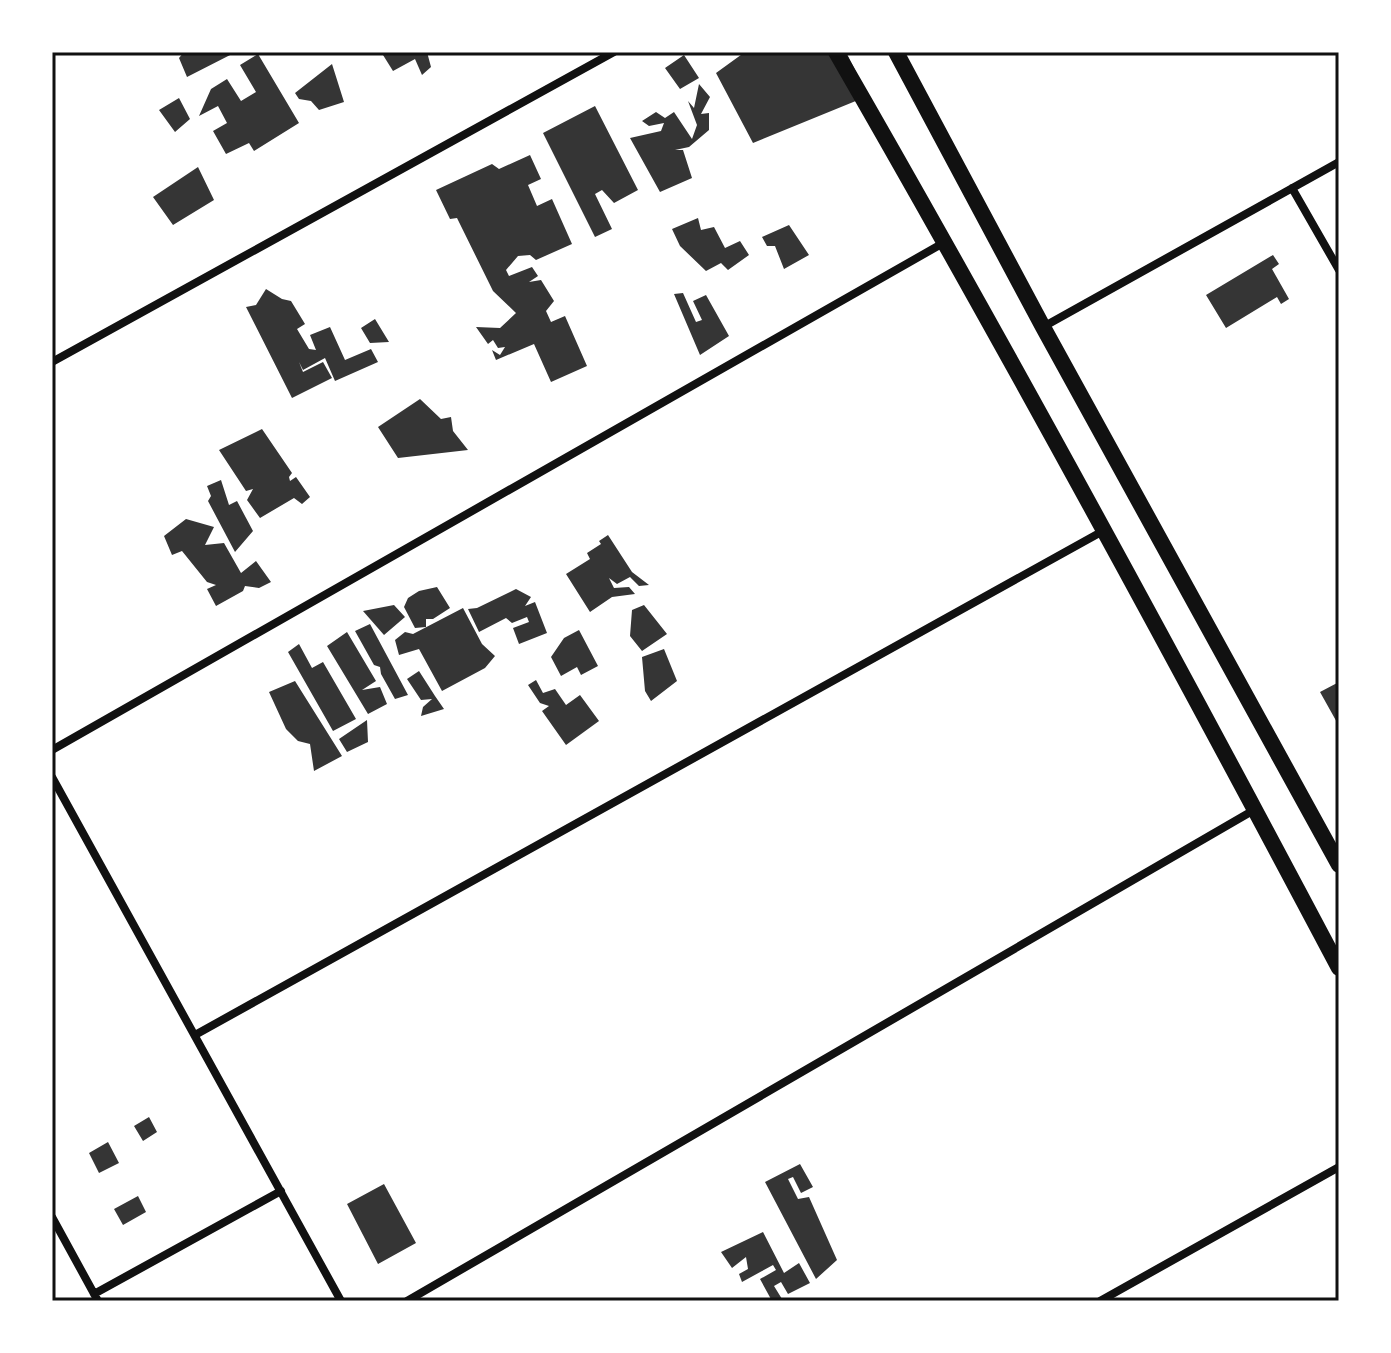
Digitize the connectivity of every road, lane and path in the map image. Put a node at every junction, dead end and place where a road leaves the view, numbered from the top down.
1 (614, 52) edge
2 (836, 52) edge
3 (896, 52) edge
4 (1339, 162) edge
5 (1292, 188) junction
6 (946, 242) junction
7 (1339, 270) edge
8 (1043, 327) junction
9 (52, 362) edge
10 (1105, 530) junction
11 (52, 750) edge
12 (52, 777) edge
13 (1255, 809) junction
14 (1339, 865) edge
15 (1339, 968) edge
16 (195, 1035) junction
17 (1339, 1167) edge
18 (281, 1191) junction
19 (52, 1217) edge
20 (96, 1298) edge
21 (341, 1301) edge
22 (407, 1301) edge
23 (1100, 1301) edge

1 - 9 street
2 - 6 main road
3 - 8 main road
4 - 5 street
5 - 7 street
5 - 8 street
6 - 10 main road
6 - 11 street
8 - 14 main road
10 - 13 main road
10 - 16 street
12 - 16 street
13 - 15 main road
13 - 22 street
16 - 18 street
17 - 23 street
18 - 20 street
18 - 21 street
19 - 20 street

